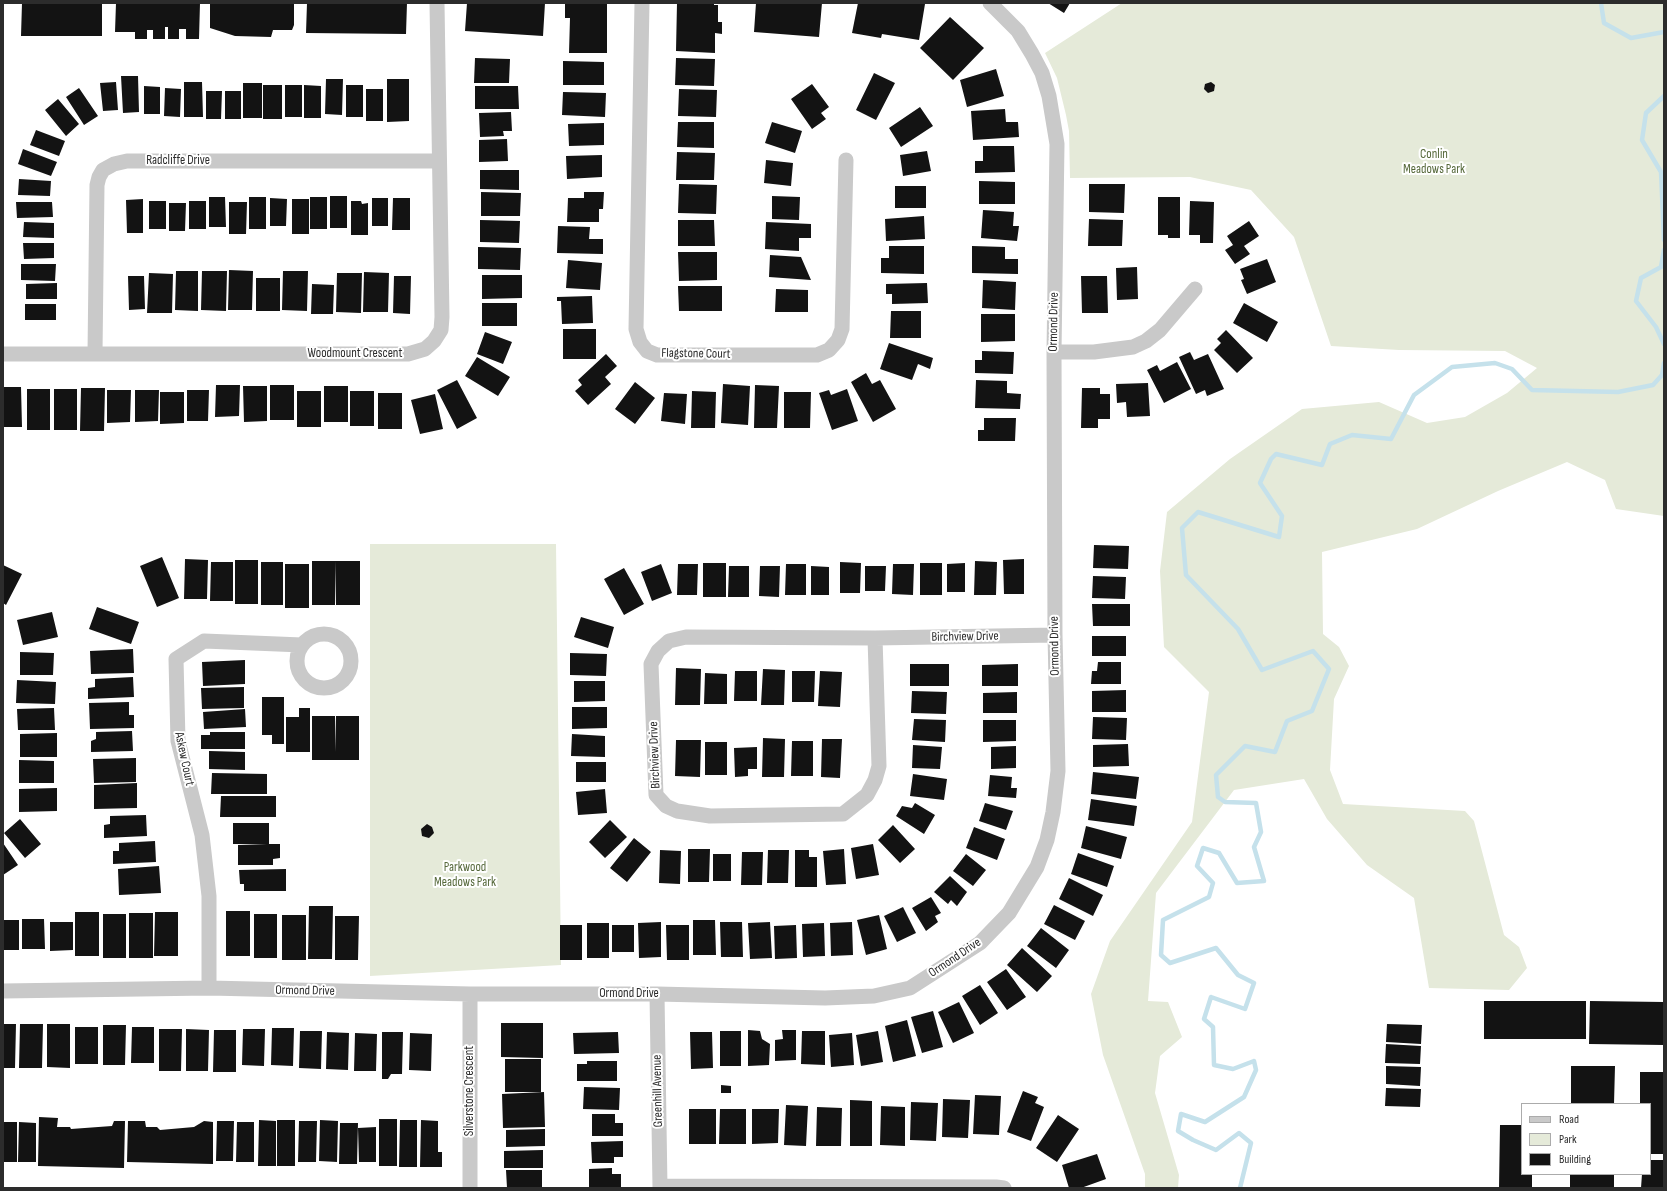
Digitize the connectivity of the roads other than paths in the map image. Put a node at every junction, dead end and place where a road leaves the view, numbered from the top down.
1 (437, 3) edge
2 (642, 3) edge
3 (994, 4) edge
4 (846, 160) dead end
5 (440, 161) junction
6 (1195, 289) dead end
7 (1054, 352) junction
8 (95, 353) junction
9 (3, 354) edge
10 (1055, 635) junction
11 (875, 638) junction
12 (302, 645) dead end
13 (209, 988) junction
14 (3, 991) edge
15 (470, 994) junction
16 (657, 994) junction
17 (660, 1187) edge
18 (470, 1188) edge
19 (843, 1188) edge
20 (1004, 1188) edge

1 - 5 street, Woodmount Crescent
2 - 4 street, Flagstone Court
3 - 7 street, Ormond Drive
5 - 8 street, Radcliffe Drive
5 - 8 street, Woodmount Crescent
6 - 7 street
7 - 10 street, Ormond Drive
8 - 9 street, Woodmount Crescent
10 - 11 street, Birchview Drive
10 - 16 street, Ormond Drive
11 - 11 street, Birchview Drive
12 - 13 street, Askew Court
13 - 14 street, Ormond Drive
13 - 15 street, Ormond Drive
15 - 16 street, Ormond Drive
15 - 18 street, Silverstone Crescent
16 - 17 street, Greenhill Avenue
17 - 19 street
19 - 20 street

